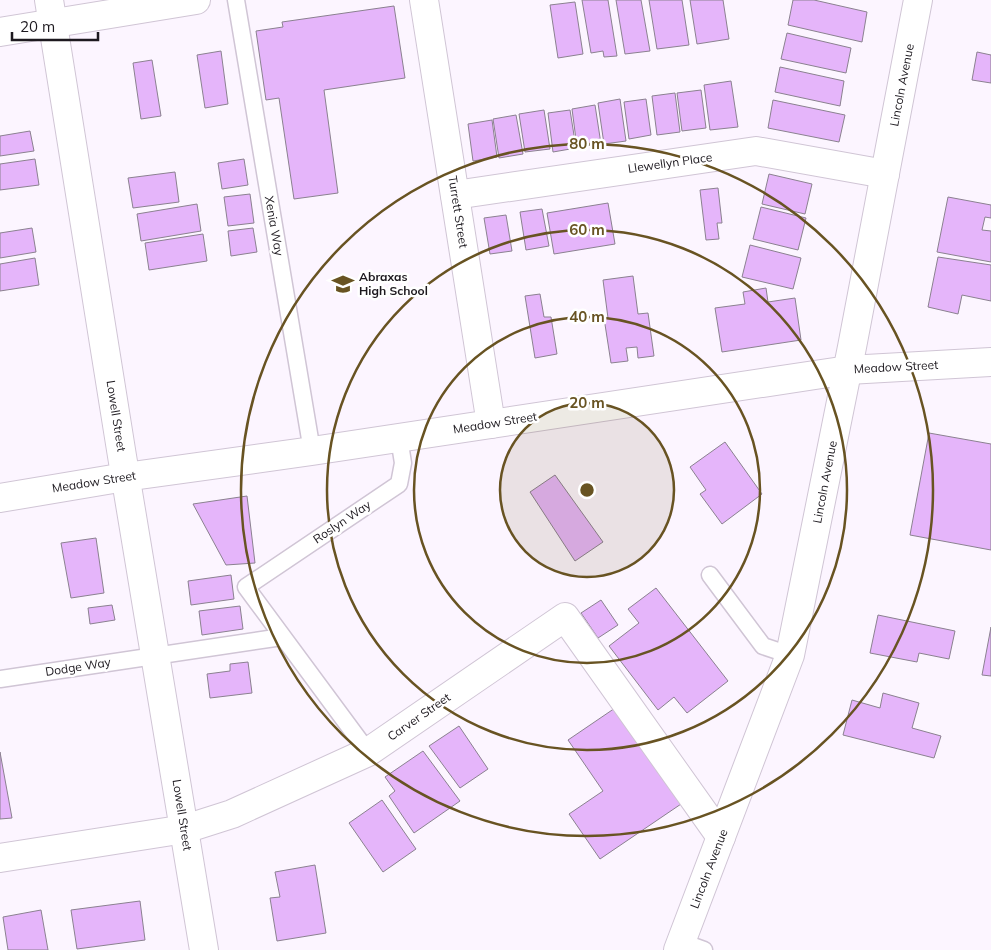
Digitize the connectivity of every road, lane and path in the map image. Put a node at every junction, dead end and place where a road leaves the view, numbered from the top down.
1 (196, 0) edge
2 (236, 0) edge
3 (424, 0) edge
4 (918, 0) edge
5 (51, 12) edge
6 (0, 32) edge
7 (885, 174) junction
8 (455, 195) junction
9 (991, 362) edge
10 (848, 370) junction
11 (491, 424) junction
12 (399, 438) junction
13 (312, 451) junction
14 (125, 477) junction
15 (0, 498) edge
16 (710, 575) dead end
17 (282, 636) junction
18 (156, 655) junction
19 (790, 655) junction
20 (0, 680) edge
21 (368, 752) junction
22 (185, 830) junction
23 (721, 837) junction
24 (0, 858) edge
25 (688, 947) edge
26 (204, 950) edge

1 - 5 street
2 - 13 lane, Xenia Way
3 - 8 street, Turrett Street
4 - 7 street, Lincoln Avenue
5 - 6 street
5 - 14 street, Lowell Street
7 - 8 street, Llewellyn Place
7 - 10 street, Lincoln Avenue
8 - 11 street, Turrett Street
9 - 10 street, Meadow Street
10 - 11 street, Meadow Street
10 - 19 street, Lincoln Avenue
11 - 12 street, Meadow Street
12 - 13 street, Meadow Street
12 - 17 lane, Roslyn Way
13 - 14 street, Meadow Street
14 - 15 street, Meadow Street
14 - 18 street, Lowell Street
16 - 19 lane
17 - 18 lane, Dodge Way
17 - 21 lane
18 - 20 lane, Dodge Way
18 - 22 street, Lowell Street
19 - 23 street, Lincoln Avenue
21 - 22 street, Carver Street
21 - 23 street, Carver Street
22 - 24 street, Carver Street
22 - 26 street, Lowell Street
23 - 25 street, Lincoln Avenue

